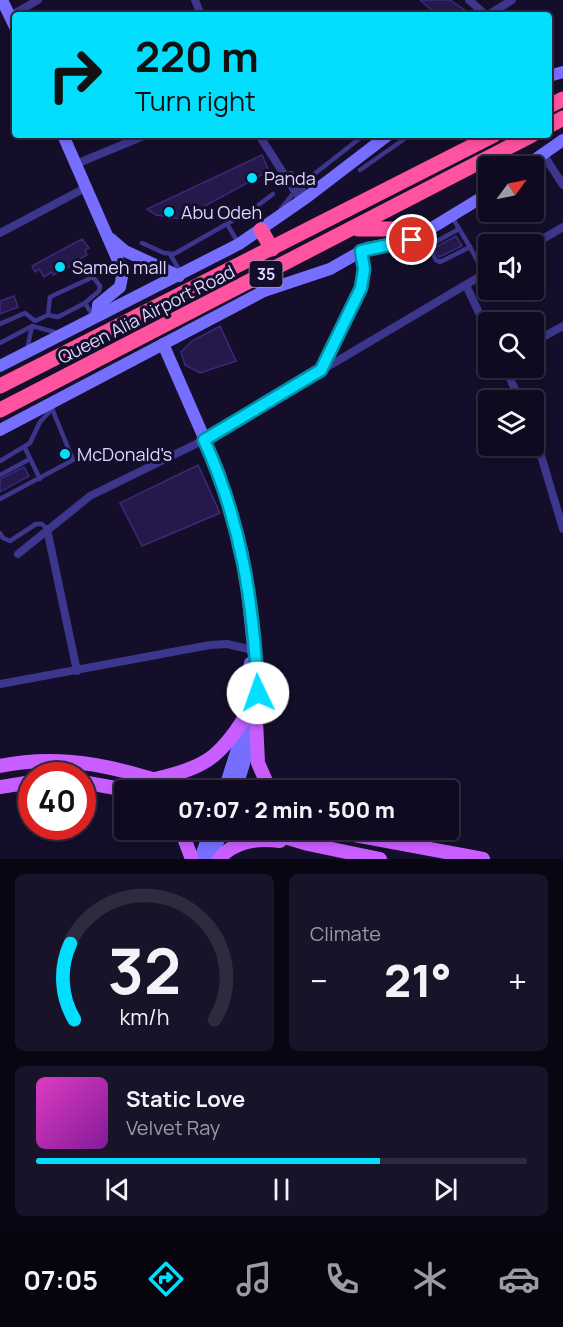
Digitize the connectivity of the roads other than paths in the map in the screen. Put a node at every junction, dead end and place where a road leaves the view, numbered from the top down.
1 (2, 0) edge
2 (38, 0) edge
3 (469, 0) edge
4 (512, 0) edge
5 (24, 12) edge
6 (483, 12) edge
7 (492, 12) edge
8 (12, 20) edge
9 (64, 138) edge
10 (139, 138) edge
11 (263, 138) edge
12 (361, 138) edge
13 (387, 138) edge
14 (526, 138) edge
15 (481, 139) edge
16 (563, 140) edge
17 (543, 154) junction
18 (540, 156) edge
19 (76, 164) junction
20 (360, 170) dead end
21 (563, 185) edge
22 (87, 187) junction
23 (300, 193) junction
24 (273, 194) dead end
25 (478, 200) edge
26 (452, 216) junction
27 (227, 224) junction
28 (267, 225) junction
29 (563, 227) edge
30 (355, 229) junction
31 (459, 229) junction
32 (0, 233) edge
33 (106, 233) junction
34 (544, 238) edge
35 (425, 240) junction
36 (142, 243) dead end
37 (239, 244) junction
38 (470, 247) junction
39 (272, 249) junction
40 (361, 251) junction
41 (170, 254) junction
42 (478, 262) dead end
43 (180, 275) junction
44 (478, 277) edge
45 (260, 284) junction
46 (465, 285) junction
47 (85, 303) junction
48 (478, 312) edge
49 (48, 315) junction
50 (96, 316) junction
51 (33, 323) junction
52 (0, 324) edge
53 (562, 327) edge
54 (62, 334) junction
55 (544, 337) edge
56 (0, 343) edge
57 (163, 344) junction
58 (27, 352) junction
59 (111, 363) junction
60 (0, 366) edge
61 (321, 370) junction
62 (0, 386) edge
63 (51, 406) junction
64 (0, 410) edge
65 (0, 430) edge
66 (204, 440) junction
67 (25, 448) junction
68 (541, 456) edge
69 (30, 459) junction
70 (0, 461) edge
71 (0, 475) edge
72 (40, 479) junction
73 (0, 499) edge
74 (47, 529) junction
75 (563, 529) edge
76 (0, 533) edge
77 (18, 554) dead end
78 (253, 650) junction
79 (77, 671) junction
80 (0, 684) edge
81 (250, 719) junction
82 (0, 766) edge
83 (154, 779) junction
84 (157, 780) edge
85 (228, 780) edge
86 (238, 780) edge
87 (266, 780) edge
88 (18, 784) edge
89 (96, 784) edge
90 (0, 787) edge
91 (114, 788) edge
92 (185, 840) edge
93 (207, 840) edge
94 (219, 840) edge
95 (295, 840) edge
96 (381, 840) edge
97 (308, 844) junction
98 (192, 859) edge
99 (200, 859) edge
100 (211, 859) edge
101 (219, 859) edge
102 (380, 859) edge
103 (483, 859) edge

1 - 8 street
2 - 5 street
3 - 6 street
4 - 7 street
9 - 19 street
10 - 19 street
11 - 23 street
12 - 23 lane
13 - 20 lane
13 - 23 street
14 - 30 highway, Queen Alia Airport Road / 35
15 - 39 highway, Queen Alia Airport Road / 35
16 - 17 street
17 - 18 street
17 - 21 street
19 - 22 street
22 - 32 street
22 - 33 street
23 - 28 street
24 - 27 lane
25 - 26 street
26 - 31 lane
26 - 35 street
27 - 37 lane
27 - 41 lane
28 - 37 street
28 - 39 highway
29 - 34 street
30 - 35 highway
30 - 45 highway, Queen Alia Airport Road / 35
31 - 35 lane
31 - 38 lane
33 - 43 street
33 - 50 street
35 - 38 lane
35 - 40 street
36 - 41 lane
37 - 43 street
38 - 42 lane
39 - 62 highway, Queen Alia Airport Road / 35
40 - 45 street
40 - 61 street
41 - 43 lane
43 - 50 street
44 - 46 street
45 - 57 street
45 - 59 highway, Queen Alia Airport Road / 35
46 - 48 street
46 - 61 street
47 - 49 lane
47 - 49 lane
47 - 50 lane
49 - 51 lane
50 - 54 street
51 - 52 lane
51 - 54 lane
51 - 56 lane
51 - 58 lane
53 - 55 street
54 - 58 street
57 - 59 street
57 - 66 street
58 - 60 street
59 - 63 street
59 - 64 highway, Queen Alia Airport Road / 35
61 - 66 street
63 - 65 street
63 - 67 lane
63 - 72 lane
66 - 74 street
66 - 78 street
67 - 69 lane
67 - 70 lane
68 - 75 street
69 - 71 lane
69 - 72 lane
72 - 73 lane
74 - 76 lane
74 - 77 street
74 - 79 street
78 - 79 street
78 - 81 street
79 - 80 street
81 - 83 main road
81 - 85 street
81 - 86 street
81 - 87 main road
82 - 83 main road
83 - 84 main road
88 - 90 main road
89 - 91 main road
92 - 98 main road
93 - 99 street
94 - 100 street
95 - 97 main road
96 - 103 main road
97 - 101 main road
97 - 102 main road

